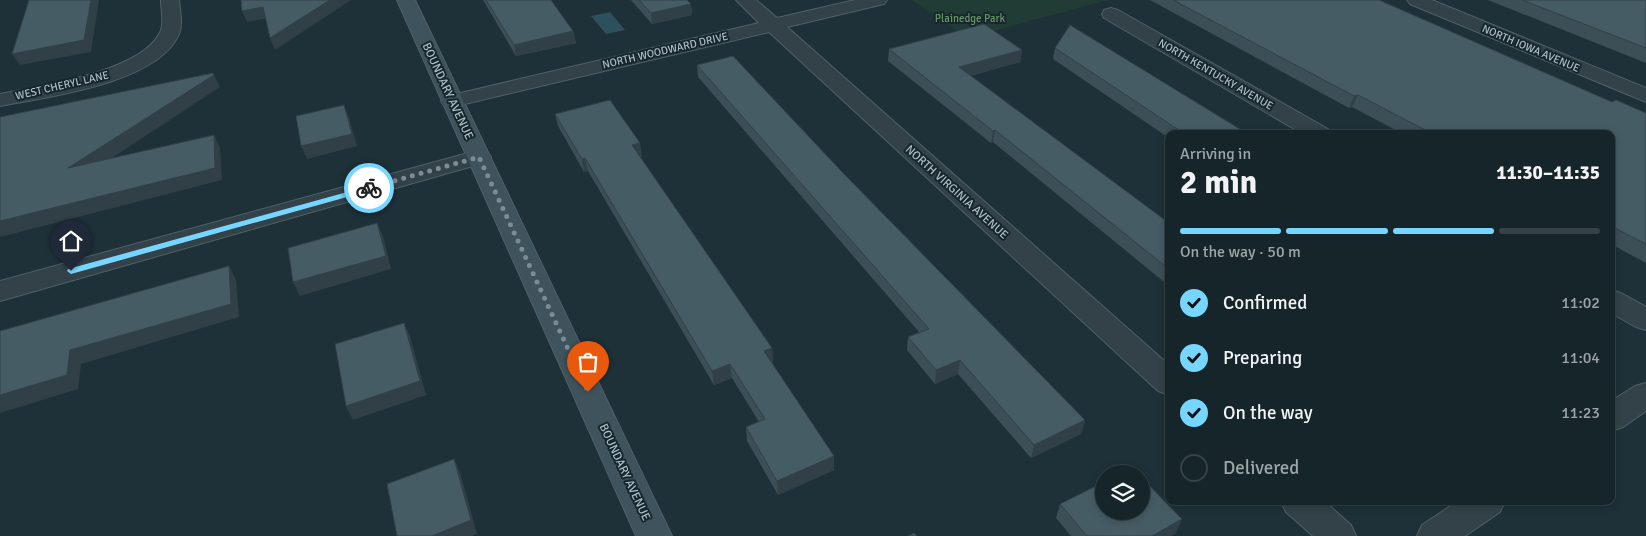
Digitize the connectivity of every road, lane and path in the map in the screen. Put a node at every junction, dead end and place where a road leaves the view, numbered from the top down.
1 (170, 0) edge
2 (406, 0) edge
3 (745, 0) edge
4 (878, 0) edge
5 (1416, 0) edge
6 (1111, 14) dead end
7 (773, 25) junction
8 (1646, 96) edge
9 (0, 100) edge
10 (452, 101) junction
11 (1313, 130) edge
12 (479, 157) junction
13 (0, 290) edge
14 (1615, 302) edge
15 (1646, 320) edge
16 (1165, 379) edge
17 (1646, 395) edge
18 (1615, 415) edge
19 (1304, 505) edge
20 (1481, 505) edge
21 (654, 536) edge
22 (1338, 536) edge
23 (1435, 536) edge

1 - 9 street, WEST CHERYL LANE
2 - 10 main road, BOUNDARY AVENUE
3 - 7 street, NORTH VIRGINIA AVENUE
4 - 7 street, NORTH WOODWARD DRIVE
5 - 8 street, NORTH IOWA AVENUE
6 - 11 street, NORTH KENTUCKY AVENUE
7 - 10 street, NORTH WOODWARD DRIVE
7 - 16 street, NORTH VIRGINIA AVENUE
10 - 12 main road, BOUNDARY AVENUE
12 - 13 street
12 - 21 main road, BOUNDARY AVENUE
14 - 15 street
17 - 18 street
19 - 22 street
20 - 23 street

